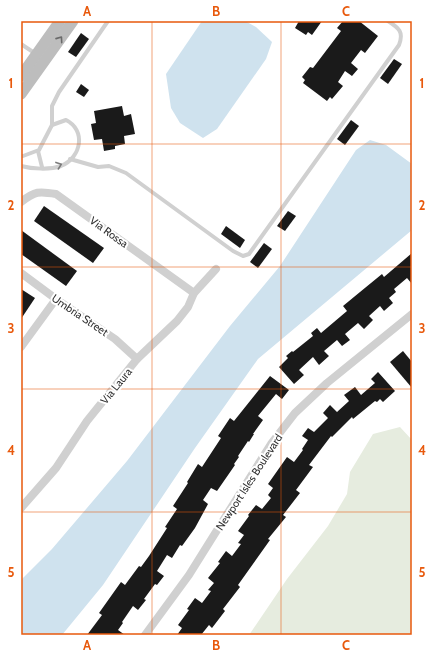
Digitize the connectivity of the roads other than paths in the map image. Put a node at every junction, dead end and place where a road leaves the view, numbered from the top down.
1 (60, 21) edge
2 (72, 21) edge
3 (108, 21) edge
4 (388, 21) edge
5 (21, 44) edge
6 (40, 58) junction
7 (21, 76) edge
8 (21, 94) edge
9 (52, 125) junction
10 (38, 151) junction
11 (21, 156) edge
12 (70, 159) junction
13 (21, 166) edge
14 (42, 168) junction
15 (21, 202) edge
16 (216, 269) dead end
17 (21, 273) edge
18 (194, 293) junction
19 (56, 299) junction
20 (411, 316) edge
21 (21, 347) edge
22 (138, 359) junction
23 (21, 508) edge
24 (145, 635) edge

1 - 6 street
6 -> 2 street
3 - 9 lane
4 - 12 lane
5 - 6 lane
6 - 7 street
6 - 8 street
9 - 10 lane
9 - 12 lane
10 - 11 lane
10 - 14 lane
14 -> 12 lane
13 - 14 lane
15 - 18 street, Via Rossa
16 - 18 street, Via Laura
17 - 19 street, Umbria Street
18 - 22 street, Via Laura
19 - 21 street
19 - 22 street, Umbria Street
20 - 24 street, Newport Isles Boulevard
22 - 23 street, Via Laura

